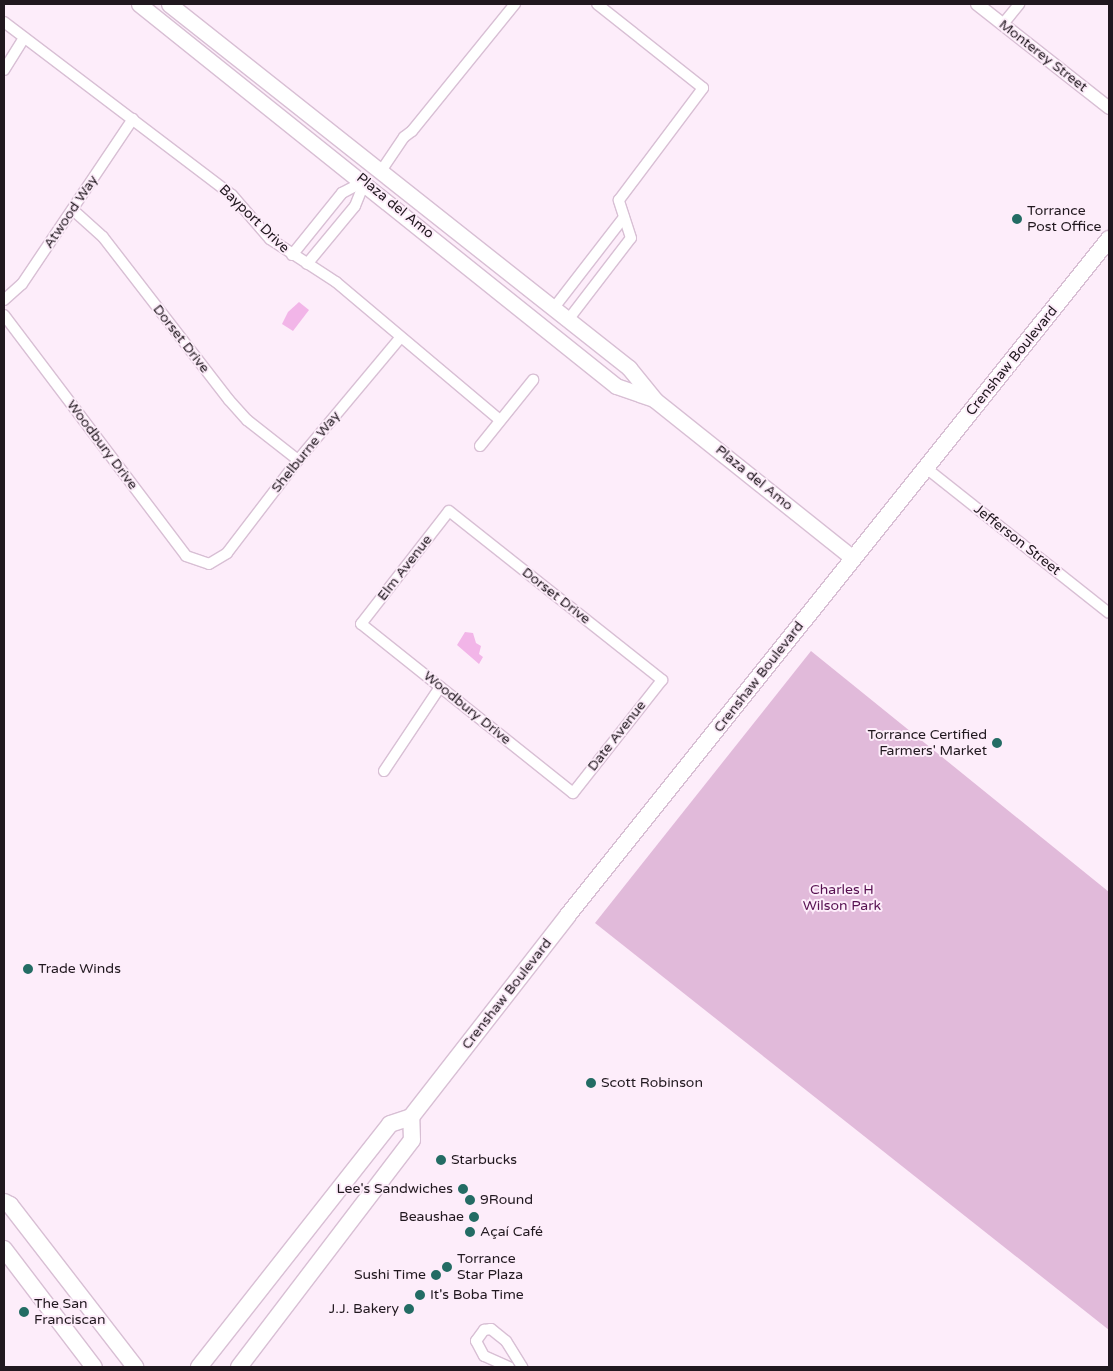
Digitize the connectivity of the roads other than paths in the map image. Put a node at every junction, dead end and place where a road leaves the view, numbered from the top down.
1 (139, 4) edge
2 (169, 4) edge
3 (515, 4) edge
4 (598, 4) edge
5 (977, 4) edge
6 (1019, 4) edge
7 (4, 22) edge
8 (1003, 24) junction
9 (24, 38) junction
10 (4, 70) edge
11 (1109, 108) edge
12 (133, 119) junction
13 (385, 166) junction
14 (367, 183) junction
15 (73, 210) junction
16 (624, 217) junction
17 (318, 224) junction
18 (331, 236) junction
19 (1109, 239) edge
20 (292, 255) junction
21 (308, 264) junction
22 (4, 300) edge
23 (553, 309) junction
24 (4, 315) edge
25 (568, 320) junction
26 (401, 337) junction
27 (556, 337) junction
28 (532, 380) dead end
29 (655, 400) junction
30 (500, 420) junction
31 (480, 446) dead end
32 (298, 460) junction
33 (926, 468) junction
34 (449, 511) joint
35 (853, 558) junction
36 (210, 564) joint
37 (1109, 613) edge
38 (361, 624) joint
39 (662, 680) joint
40 (440, 687) junction
41 (384, 771) dead end
42 (573, 793) joint
43 (411, 1117) junction
44 (4, 1202) edge
45 (4, 1249) edge
46 (94, 1367) edge
47 (134, 1367) edge
48 (199, 1367) edge
49 (239, 1367) edge
50 (509, 1367) edge
51 (522, 1367) edge

1 - 14 main road, Plaza del Amo
2 - 13 main road, Plaza del Amo
3 - 13 street
4 - 16 street
5 - 8 street, Monterey Street
6 - 8 street
7 - 9 street, Bayport Drive
8 - 11 street, Monterey Street
9 - 10 street
9 - 12 street, Bayport Drive
12 - 15 street, Atwood Way
12 - 20 street, Bayport Drive
13 - 14 main road
13 - 23 main road, Plaza del Amo
14 - 17 street
14 - 18 street
14 - 27 main road, Plaza del Amo
15 - 22 street, Atwood Way
15 - 32 street, Dorset Drive
16 - 23 street
16 - 25 street
17 - 18 street
17 - 20 street
18 - 21 street
19 - 33 main road, Crenshaw Boulevard
20 - 21 street, Bayport Drive
21 - 26 street, Bayport Drive
23 - 25 main road, Plaza del Amo
24 - 36 street, Woodbury Drive
25 - 27 main road
25 - 29 main road, Plaza del Amo
26 - 30 street, Bayport Drive
26 - 32 street, Shelburne Way
27 - 29 main road, Plaza del Amo
28 - 30 street
29 - 35 main road, Plaza del Amo
30 - 31 street
32 - 36 street, Shelburne Way
33 - 35 main road, Crenshaw Boulevard
33 - 37 street, Jefferson Street
34 - 38 street, Elm Avenue
34 - 39 street, Dorset Drive
35 - 43 main road, Crenshaw Boulevard
38 - 40 street, Woodbury Drive
39 - 42 street, Date Avenue
40 - 41 street
40 - 42 street, Woodbury Drive
43 - 48 main road, Crenshaw Boulevard
43 - 49 main road
44 - 47 main road
45 - 46 main road
50 - 51 street

